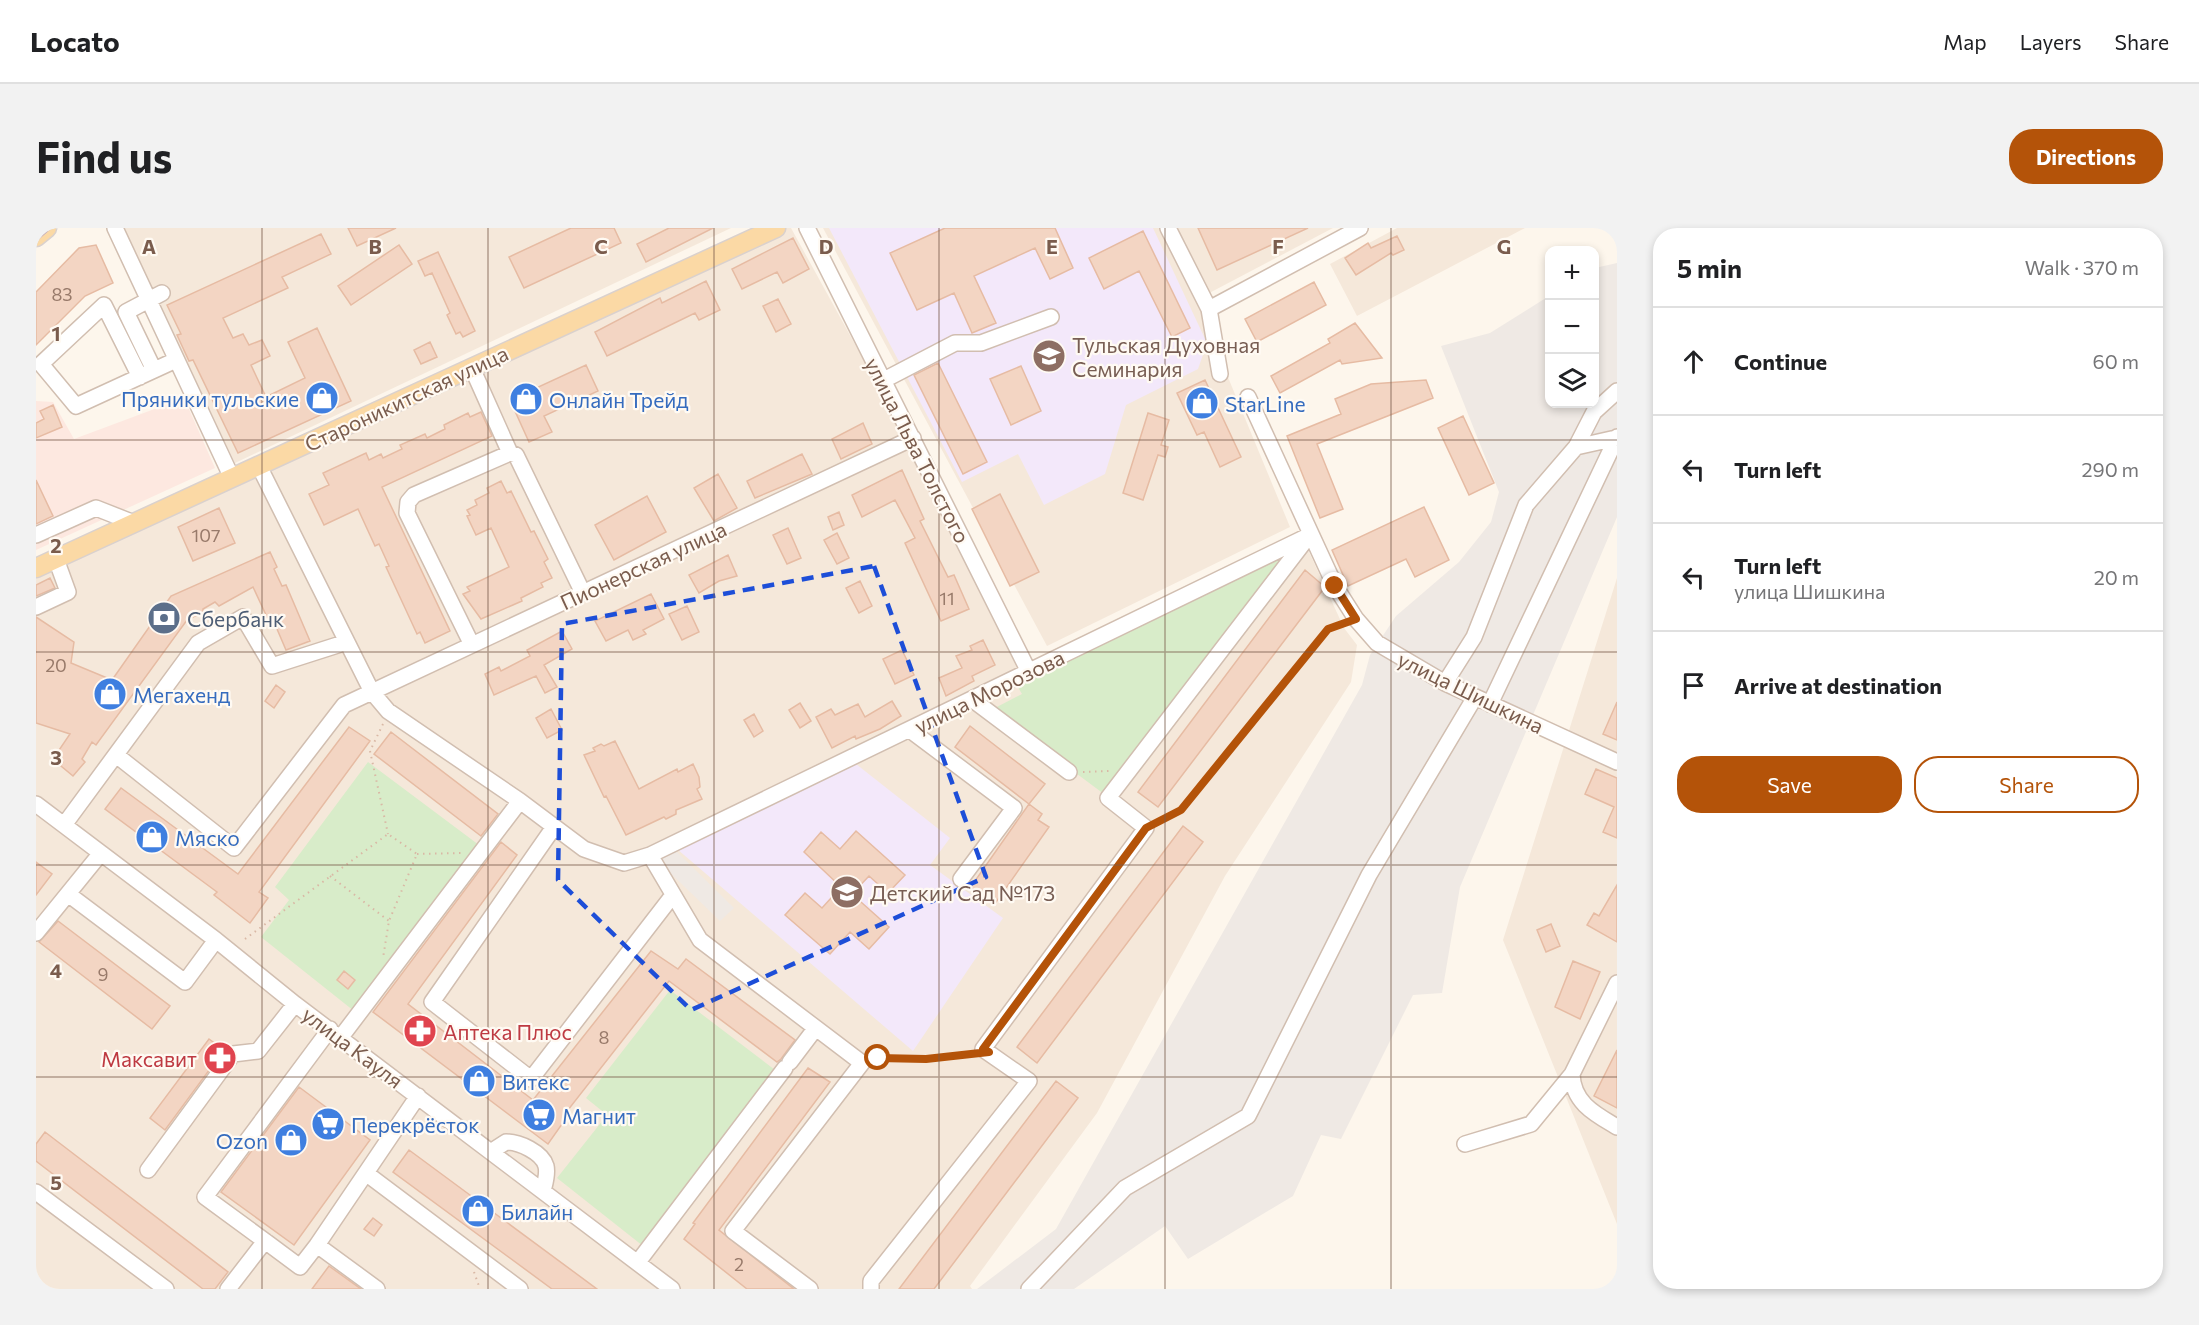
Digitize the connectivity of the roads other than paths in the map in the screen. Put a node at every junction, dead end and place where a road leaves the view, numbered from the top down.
1 (47, 228) edge
2 (115, 228) edge
3 (776, 228) edge
4 (807, 228) edge
5 (1167, 228) edge
6 (1359, 228) edge
7 (1340, 233) edge
8 (36, 237) edge
9 (155, 297) junction
10 (1209, 309) junction
11 (1051, 317) dead end
12 (176, 360) junction
13 (472, 368) junction
14 (147, 373) junction
15 (1220, 374) dead end
16 (884, 380) junction
17 (1617, 391) edge
18 (1248, 397) dead end
19 (1617, 437) edge
20 (913, 438) junction
21 (1576, 447) junction
22 (510, 453) junction
23 (260, 466) junction
24 (232, 478) junction
25 (134, 523) junction
26 (36, 535) edge
27 (1310, 535) junction
28 (56, 559) junction
29 (36, 568) edge
30 (584, 593) junction
31 (36, 607) edge
32 (347, 642) junction
33 (472, 645) junction
34 (1029, 672) junction
35 (1445, 683) junction
36 (372, 692) junction
37 (1475, 697) junction
38 (973, 700) junction
39 (1490, 704) junction
40 (910, 730) junction
41 (116, 755) junction
42 (1617, 762) edge
43 (1069, 772) road end
44 (520, 801) junction
45 (36, 804) edge
46 (64, 825) junction
47 (554, 827) junction
48 (101, 853) junction
49 (650, 855) junction
50 (961, 879) dead end
51 (68, 894) junction
52 (673, 895) junction
53 (38, 928) edge
54 (216, 940) junction
55 (1617, 982) edge
56 (295, 1004) junction
57 (815, 1029) junction
58 (336, 1033) junction
59 (1572, 1080) junction
60 (418, 1096) junction
61 (1617, 1127) edge
62 (1465, 1144) dead end
63 (492, 1151) junction
64 (148, 1170) dead end
65 (367, 1174) junction
66 (543, 1191) junction
67 (36, 1192) edge
68 (265, 1241) junction
69 (317, 1245) junction
70 (638, 1263) junction
71 (662, 1286) edge
72 (166, 1289) edge
73 (228, 1289) edge
74 (377, 1289) edge
75 (520, 1289) edge
76 (810, 1289) edge
77 (871, 1289) edge
78 (1029, 1289) edge

1 - 8 main road
2 - 9 street
3 - 13 main road, Староникитская улица
4 - 16 street, улица Льва Толстого
5 - 10 street
6 - 7 street
7 - 10 street
9 - 12 street
9 - 14 street
10 - 15 street
11 - 16 street
12 - 14 street
12 - 24 street
13 - 22 street
13 - 23 main road, Староникитская улица
14 - 14 street
16 - 20 street, улица Льва Толстого
17 - 21 street
18 - 27 street, улица Шишкина
19 - 21 street
19 - 39 street
20 - 30 street, Пионерская улица
20 - 34 street, улица Льва Толстого
21 - 35 street
22 - 30 street
22 - 33 street
23 - 24 main road, Староникитская улица
23 - 32 street, улица Морозова
24 - 25 main road, Староникитская улица
25 - 26 street
25 - 28 main road, Староникитская улица
27 - 34 street, улица Морозова
27 - 35 street, улица Шишкина
27 - 77 street
28 - 29 main road, Староникитская улица
28 - 31 street
30 - 33 street, Пионерская улица
32 - 36 street, улица Морозова
32 - 41 street
33 - 36 street, Пионерская улица
34 - 38 street, улица Морозова
35 - 37 street, улица Шишкина
36 - 41 street, Пионерская улица
36 - 44 street, улица Морозова
37 - 39 street, улица Шишкина
37 - 78 street
38 - 40 street, улица Морозова
38 - 43 street
39 - 42 street, улица Шишкина
40 - 49 street, улица Морозова
40 - 50 street
41 - 46 street
44 - 47 street, улица Морозова
44 - 58 street
45 - 46 street, улица Кауля
46 - 48 street, улица Кауля
47 - 49 street, улица Морозова
47 - 52 street
48 - 51 street
48 - 54 street, улица Кауля
49 - 52 street
51 - 53 street
51 - 54 street
52 - 57 street
54 - 56 street, улица Кауля
55 - 59 street
56 - 58 street, улица Кауля
56 - 64 street
57 - 70 street
57 - 76 street
58 - 60 street, улица Кауля
58 - 68 street
59 - 61 street
59 - 62 street
60 - 63 street, улица Кауля
60 - 65 street
63 - 66 street, улица Кауля
63 - 66 street
65 - 69 street
65 - 75 street
66 - 70 street, улица Кауля
67 - 72 street
68 - 69 street
68 - 73 street
69 - 74 street
70 - 71 street, улица Кауля

